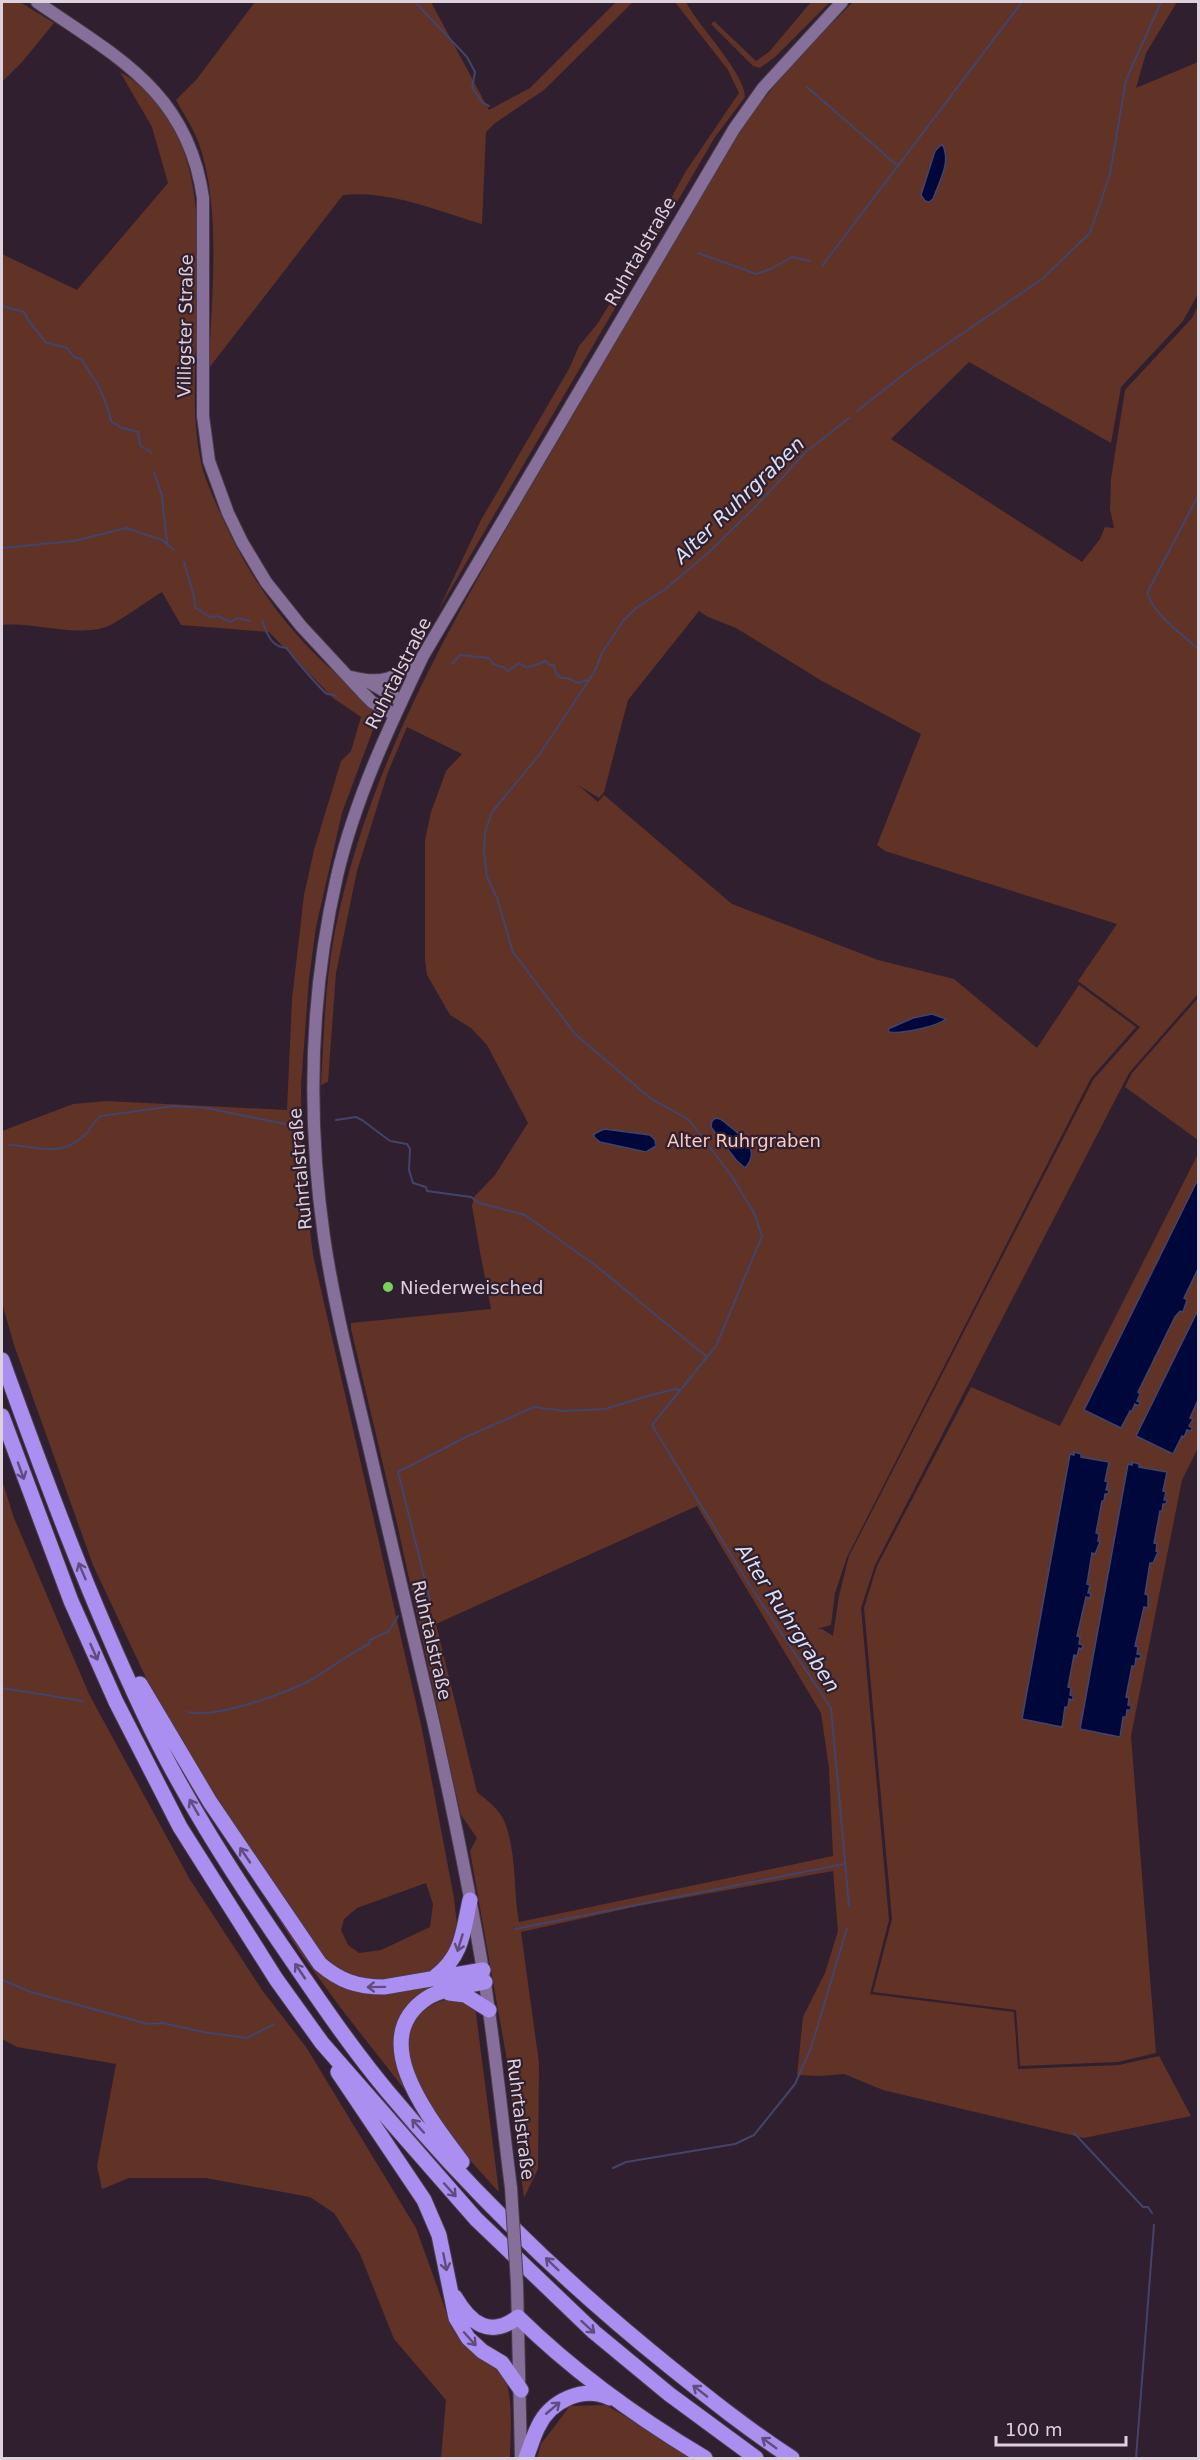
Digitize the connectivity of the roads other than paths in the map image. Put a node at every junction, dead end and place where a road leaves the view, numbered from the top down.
1 (37, 2) edge
2 (842, 2) edge
3 (423, 656) junction
4 (351, 678) junction
5 (367, 681) junction
6 (401, 701) junction
7 (394, 715) junction
8 (2, 1360) edge
9 (2, 1416) edge
10 (105, 1625) junction
11 (470, 1900) junction
12 (484, 1976) junction
13 (433, 1978) junction
14 (440, 1993) junction
15 (489, 2010) junction
16 (322, 2043) junction
17 (501, 2215) junction
18 (449, 2286) junction
19 (518, 2317) junction
20 (521, 2390) junction
21 (622, 2404) junction
22 (521, 2458) edge
23 (526, 2458) edge
24 (705, 2458) edge
25 (756, 2458) edge
26 (792, 2458) edge

1 - 4 main road, Villigster Straße
2 - 3 main road, Ruhrtalstraße
3 - 5 main road
3 - 6 main road, Ruhrtalstraße
4 - 5 main road
4 - 7 main road, Villigster Straße
5 - 6 main road
6 - 7 main road, Ruhrtalstraße
7 - 11 main road, Ruhrtalstraße
10 -> 8 highway
9 -> 16 highway
13 -> 10 highway
17 -> 10 highway
11 - 12 main road, Ruhrtalstraße
11 -> 13 highway
12 - 13 highway
12 - 14 highway
12 - 15 main road, Ruhrtalstraße
14 - 15 highway
14 - 17 highway
15 - 19 main road, Ruhrtalstraße, bridge
16 -> 18 highway
16 -> 25 highway
26 -> 17 highway
18 - 19 highway
18 -> 20 highway
19 - 20 main road, Ruhrtalstraße
19 - 21 highway
20 - 22 main road, Ruhrtalstraße
23 -> 21 highway
21 - 24 highway

